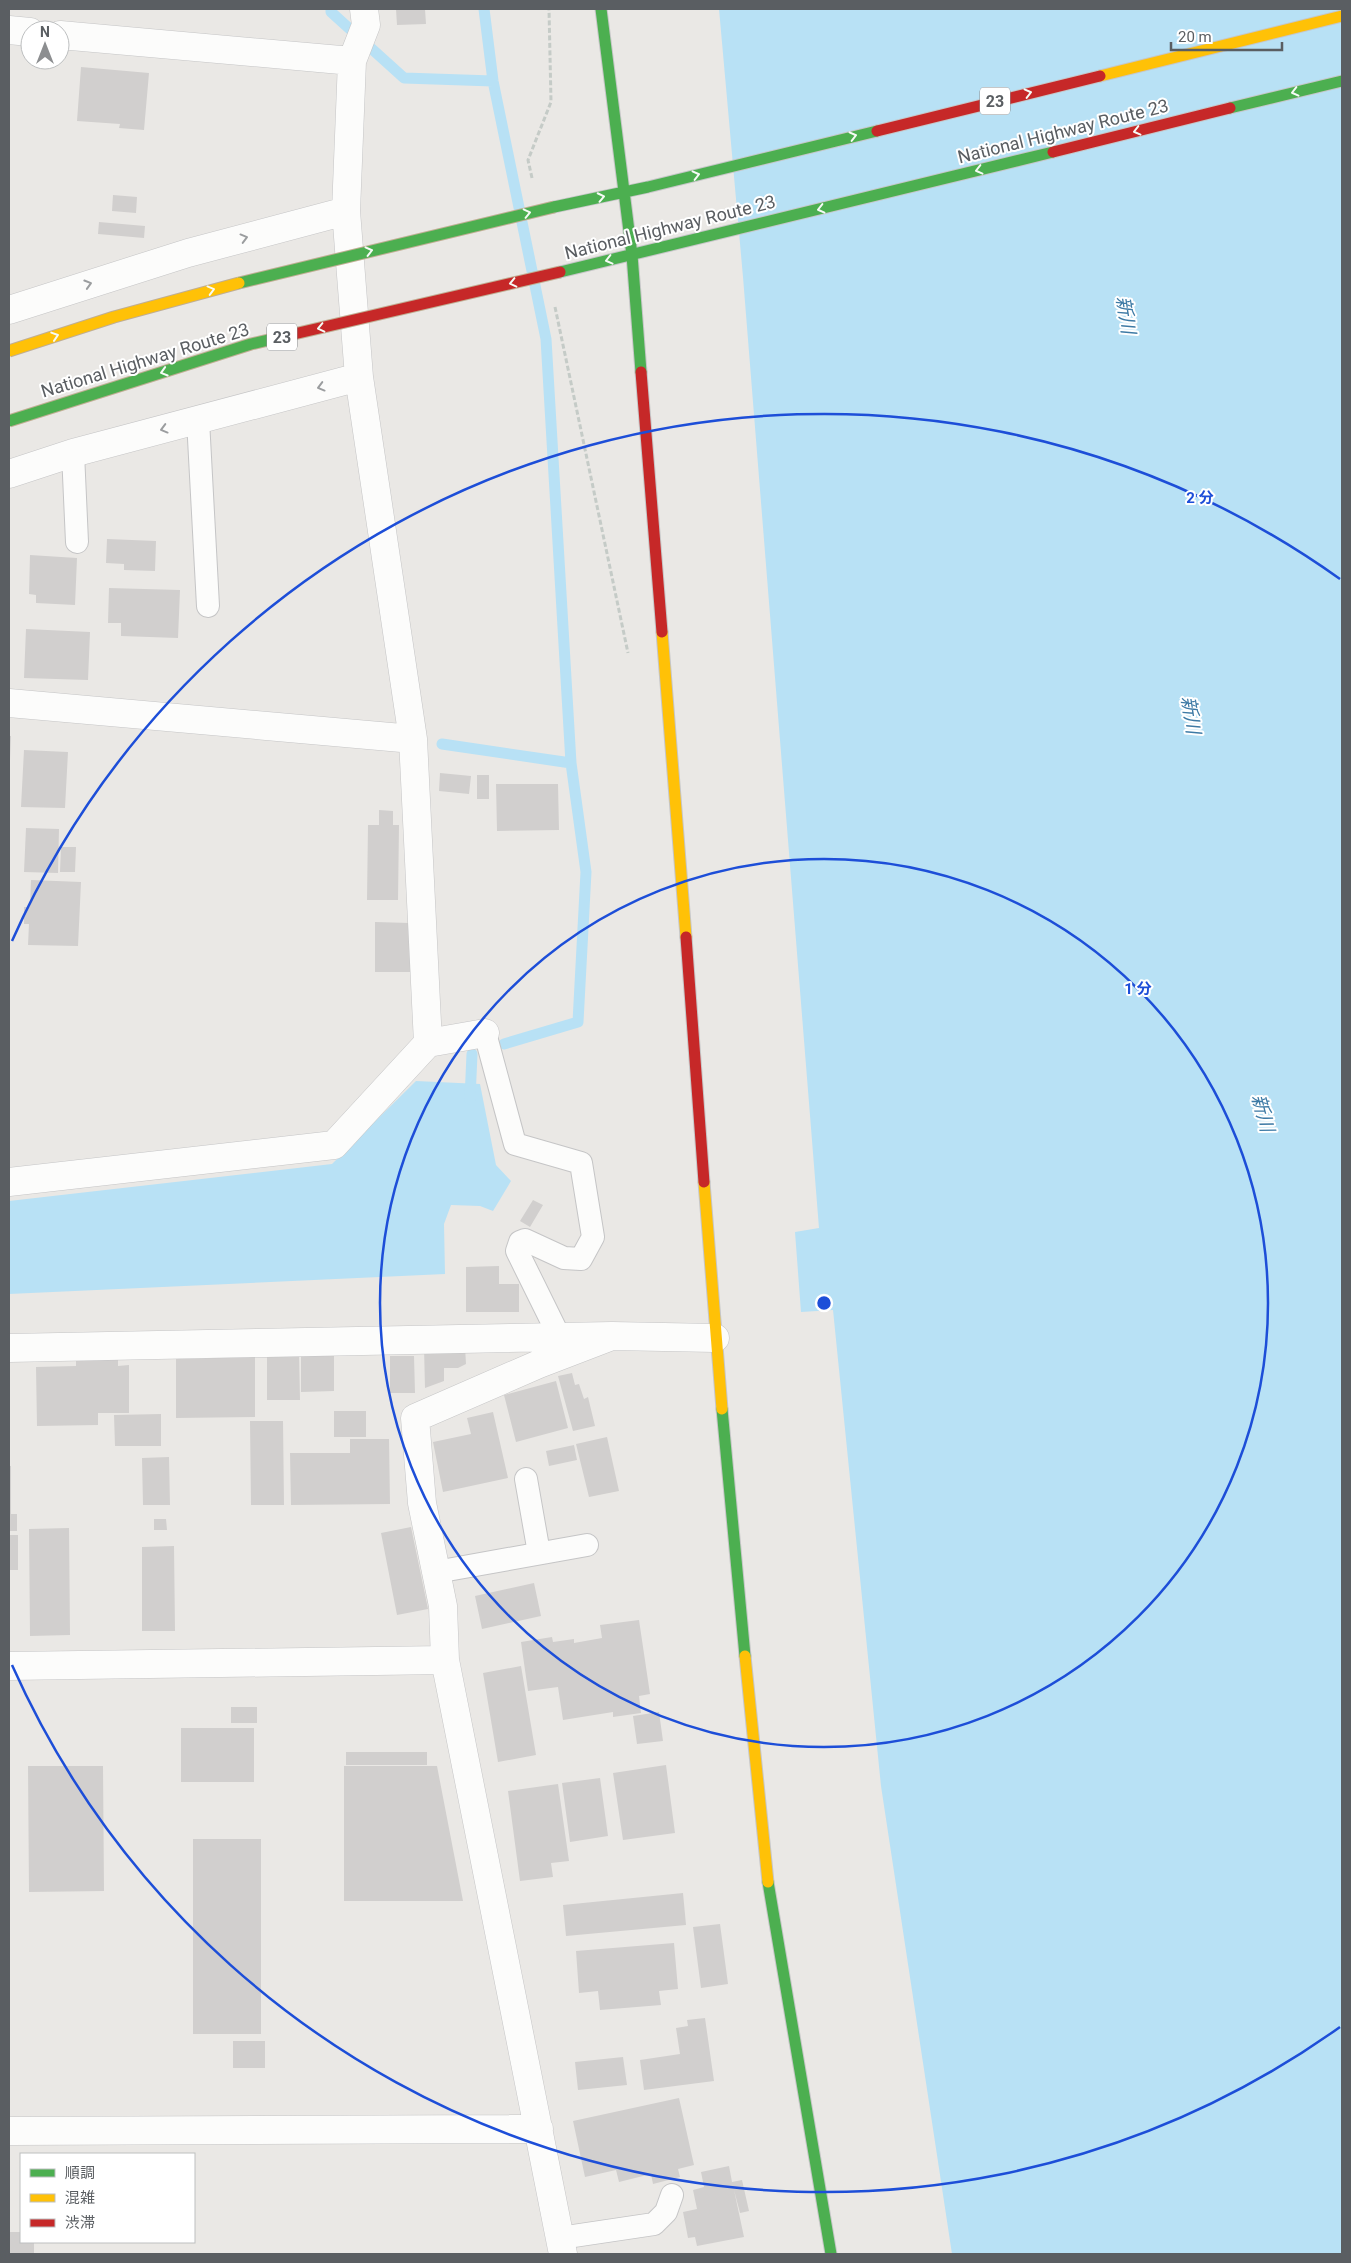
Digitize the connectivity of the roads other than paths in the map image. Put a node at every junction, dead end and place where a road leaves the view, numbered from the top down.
1 (601, 9) edge
2 (1342, 16) edge
3 (365, 17) edge
4 (70, 36) edge
5 (354, 56) junction
6 (1342, 80) edge
7 (622, 193) junction
8 (346, 211) junction
9 (632, 254) junction
10 (9, 310) edge
11 (9, 351) edge
12 (359, 377) junction
13 (198, 420) junction
14 (9, 421) edge
15 (73, 453) junction
16 (9, 474) edge
17 (77, 542) dead end
18 (208, 606) dead end
19 (9, 703) edge
20 (413, 739) junction
21 (485, 1033) joint
22 (428, 1043) junction
23 (9, 1182) edge
24 (612, 1336) junction
25 (560, 1338) junction
26 (715, 1338) junction
27 (9, 1348) edge
28 (526, 1479) dead end
29 (587, 1545) dead end
30 (540, 1553) junction
31 (436, 1572) junction
32 (445, 1660) junction
33 (9, 1666) edge
34 (540, 2129) junction
35 (9, 2131) edge
36 (672, 2195) dead end
37 (561, 2246) edge
38 (831, 2254) edge

1 - 7 main road
7 -> 2 main road, 23
3 - 5 street
4 - 5 street
5 - 8 street
6 -> 9 main road, National Highway Route 23 / 23
7 - 9 main road
11 -> 7 main road, 23, bridge
10 -> 8 street
8 - 12 street
9 -> 14 main road, National Highway Route 23 / 23, bridge
9 - 26 main road
12 -> 13 street
12 - 20 street
13 -> 15 street
13 - 18 lane
15 - 16 street
15 - 17 lane
19 - 20 street
20 - 22 street
21 - 22 street
21 - 25 lane
22 - 23 street
24 - 25 street
24 - 26 street
24 - 31 street
25 - 27 street
26 - 38 main road
28 - 30 lane
29 - 30 lane
30 - 31 lane
31 - 32 street
32 - 33 street
32 - 34 street
34 - 35 street
34 - 37 street
36 - 37 lane

